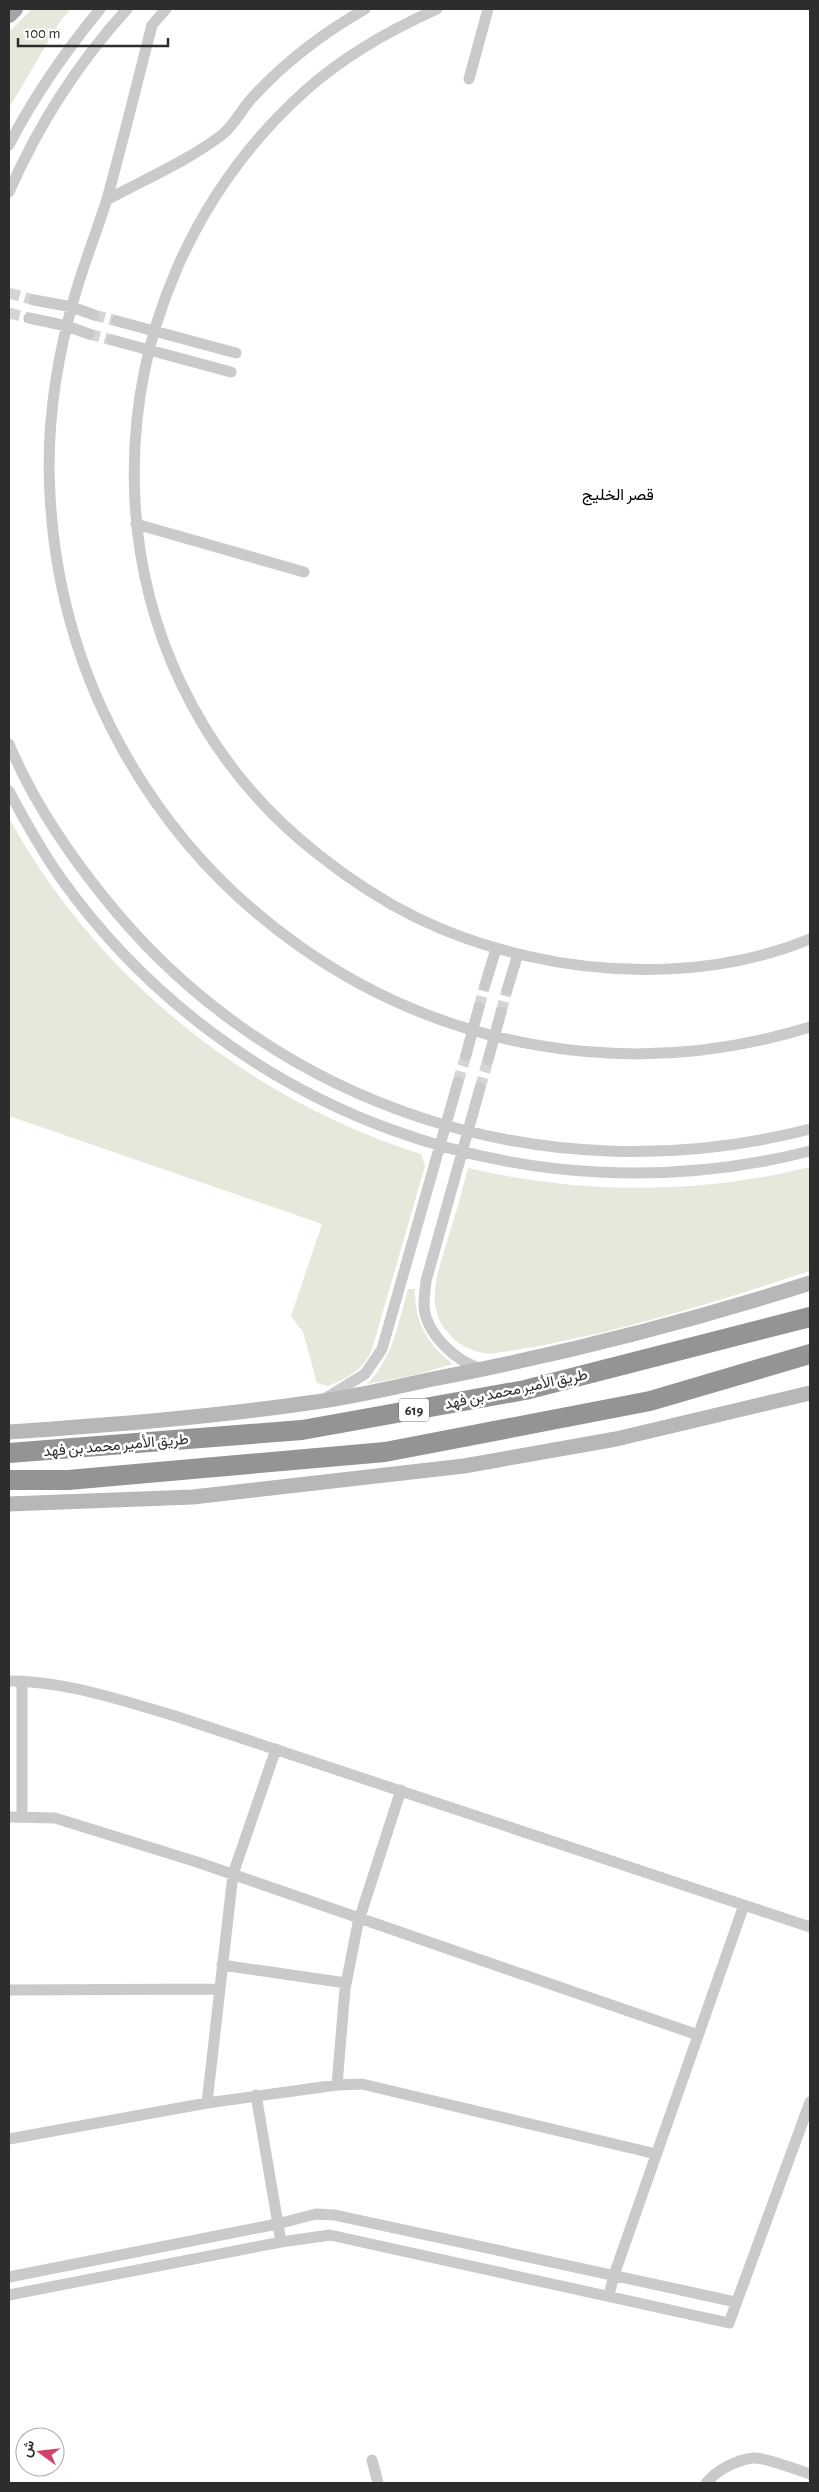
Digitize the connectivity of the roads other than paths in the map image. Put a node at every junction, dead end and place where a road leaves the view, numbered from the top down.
1 (15, 9) edge
2 (100, 9) edge
3 (127, 9) edge
4 (166, 9) edge
5 (365, 9) edge
6 (437, 9) edge
7 (488, 9) edge
8 (9, 15) edge
9 (469, 79) dead end
10 (9, 145) edge
11 (9, 192) edge
12 (106, 200) junction
13 (34, 300) tunnel mouth
14 (72, 307) junction
15 (94, 315) tunnel mouth
16 (28, 318) tunnel mouth
17 (117, 321) tunnel mouth
18 (67, 326) junction
19 (156, 331) junction
20 (89, 334) tunnel mouth
21 (112, 340) tunnel mouth
22 (151, 349) junction
23 (236, 353) dead end
24 (231, 372) dead end
25 (136, 524) junction
26 (304, 572) dead end
27 (9, 744) edge
28 (9, 792) edge
29 (810, 939) edge
30 (496, 949) junction
31 (518, 954) junction
32 (485, 985) tunnel mouth
33 (508, 990) tunnel mouth
34 (479, 1007) tunnel mouth
35 (501, 1012) tunnel mouth
36 (810, 1027) edge
37 (473, 1030) junction
38 (495, 1036) junction
39 (466, 1054) tunnel mouth
40 (488, 1060) tunnel mouth
41 (458, 1082) tunnel mouth
42 (480, 1088) tunnel mouth
43 (446, 1126) junction
44 (810, 1130) edge
45 (468, 1131) junction
46 (440, 1146) junction
47 (810, 1151) edge
48 (463, 1152) junction
49 (810, 1283) edge
50 (810, 1318) edge
51 (810, 1354) edge
52 (485, 1369) junction
53 (810, 1393) edge
54 (317, 1402) junction
55 (9, 1432) edge
56 (9, 1453) edge
57 (9, 1480) edge
58 (9, 1504) edge
59 (9, 1681) edge
60 (22, 1681) junction
61 (276, 1749) junction
62 (401, 1790) junction
63 (9, 1817) edge
64 (22, 1817) junction
65 (233, 1874) junction
66 (744, 1905) junction
67 (360, 1916) junction
68 (810, 1927) edge
69 (222, 1965) junction
70 (346, 1984) junction
71 (9, 1990) edge
72 (219, 1990) junction
73 (698, 2035) junction
74 (337, 2084) junction
75 (256, 2095) junction
76 (810, 2102) edge
77 (207, 2103) junction
78 (9, 2139) edge
79 (656, 2154) junction
80 (278, 2224) junction
81 (281, 2242) junction
82 (614, 2275) junction
83 (9, 2277) edge
84 (9, 2295) edge
85 (609, 2295) junction
86 (736, 2302) junction
87 (372, 2460) dead end
88 (810, 2474) edge
89 (378, 2483) edge
90 (706, 2483) edge

1 - 8 main road
2 - 10 street
3 - 11 street
4 - 12 street
5 - 12 street
6 - 19 street
7 - 9 street
12 - 14 street
13 - 14 street
14 - 15 street
14 - 18 street
16 - 18 street
17 - 19 street
18 - 20 street
18 - 37 street
19 - 22 street
19 - 23 street
21 - 22 street
22 - 24 street
22 - 25 street
25 - 26 street
25 - 30 street
27 - 43 street
28 - 46 street
29 - 31 street
30 - 31 street
30 - 32 street
31 - 33 street
34 - 37 street
35 - 38 street
36 - 38 street
37 - 38 street
37 - 39 street
38 - 40 street
41 - 43 street
42 - 45 street
43 - 45 street
43 - 46 street
44 - 45 street
45 - 48 street
46 - 48 street
46 - 54 street
47 - 48 street
48 - 52 street
49 - 52 main road
50 - 56 highway, طريق الأمير محمد بن فهد / 619
51 - 57 highway, طريق الأمير محمد بن فهد / 619
52 - 54 main road
53 - 58 main road
54 - 55 main road
59 - 60 street
60 - 61 street
60 - 64 street
61 - 62 street
61 - 65 street
62 - 66 street
62 - 67 street
63 - 64 street
64 - 65 street
65 - 67 street
65 - 69 street
66 - 68 street
66 - 73 street
67 - 70 street
67 - 73 street
69 - 70 street
69 - 72 street
70 - 74 street
71 - 72 street
72 - 77 street
73 - 79 street
74 - 75 street
74 - 79 street
75 - 77 street
75 - 80 street
76 - 86 street
77 - 78 street
79 - 82 street
80 - 81 street
80 - 82 street
80 - 83 street
81 - 84 street
81 - 85 street
82 - 85 street
82 - 86 street
85 - 86 street
87 - 89 street
88 - 90 street

